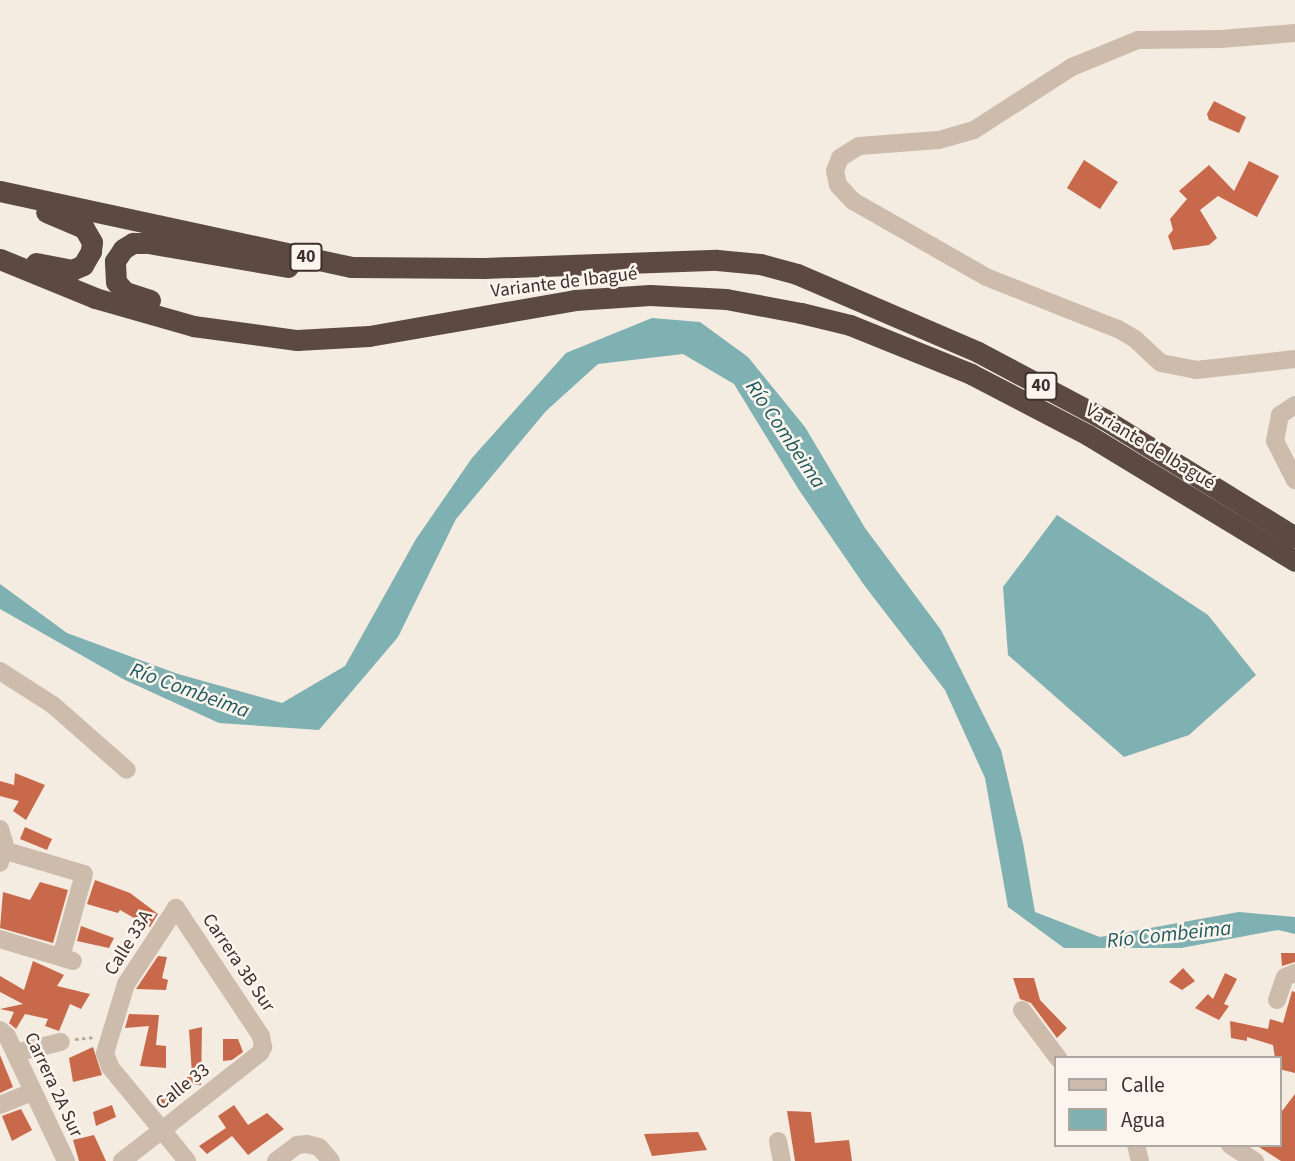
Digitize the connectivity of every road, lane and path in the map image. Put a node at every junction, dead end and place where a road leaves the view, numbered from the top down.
1 (1295, 33) edge
2 (0, 191) edge
3 (0, 196) edge
4 (0, 253) edge
5 (0, 259) edge
6 (351, 267) junction
7 (443, 323) junction
8 (1295, 359) edge
9 (1295, 405) edge
10 (1295, 480) edge
11 (1295, 537) edge
12 (1295, 561) edge
13 (0, 671) edge
14 (128, 770) dead end
15 (2, 846) edge
16 (176, 908) joint
17 (0, 939) edge
18 (1295, 973) edge
19 (1277, 1000) dead end
20 (1022, 1010) dead end
21 (0, 1030) edge
22 (61, 1042) joint
23 (264, 1042) joint
24 (106, 1047) junction
25 (15, 1053) junction
26 (1056, 1056) edge
27 (32, 1093) junction
28 (0, 1105) edge
29 (162, 1130) junction
30 (778, 1141) dead end
31 (1233, 1147) edge
32 (58, 1159) edge
33 (122, 1161) edge
34 (187, 1161) edge
35 (276, 1161) edge
36 (331, 1161) edge
37 (782, 1161) edge
38 (1255, 1161) edge

1 - 8 street
2 - 6 highway, Variante de Ibagué / 40
3 - 4 highway
5 - 7 highway, Variante de Ibagué / 40
6 - 7 highway
6 - 11 highway, Variante de Ibagué / 40
7 - 12 highway, Variante de Ibagué / 40
9 - 10 street
13 - 14 street
15 - 17 street
16 - 23 street, Carrera 3B Sur
16 - 24 street, Calle 33A
18 - 19 street
20 - 26 street
21 - 25 street, Carrera 2A Sur
22 - 24 path
22 - 25 street
23 - 29 street, Calle 33
24 - 29 street
25 - 27 street, Carrera 2A Sur
27 - 28 street
27 - 32 street, Carrera 2A Sur
29 - 33 street, Calle 33
29 - 34 street
30 - 37 street
31 - 38 street
35 - 36 street

